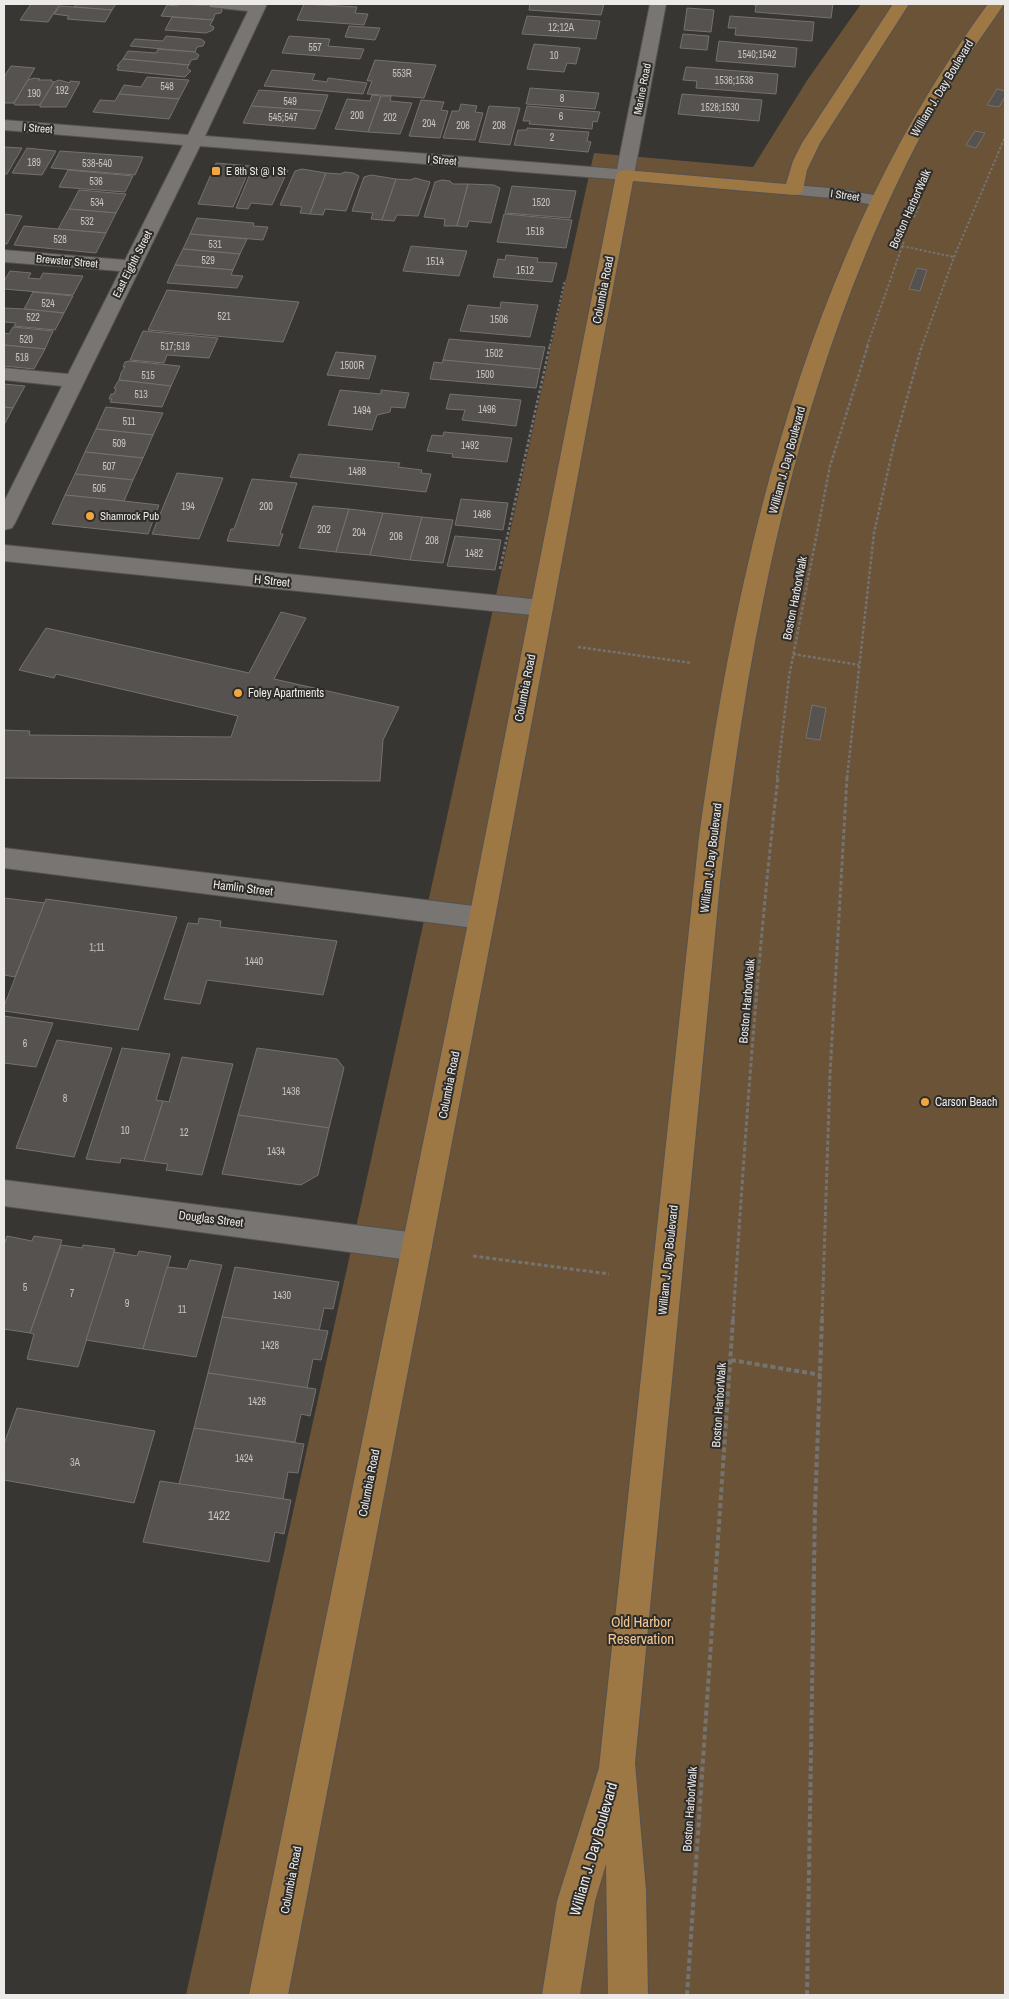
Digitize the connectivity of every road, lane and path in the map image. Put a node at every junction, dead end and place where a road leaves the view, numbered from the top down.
1 (216, 4) edge
2 (658, 4) edge
3 (901, 4) edge
4 (996, 4) edge
5 (259, 5) edge
6 (4, 125) edge
7 (1005, 137) edge
8 (194, 140) junction
9 (625, 175) junction
10 (794, 190) junction
11 (923, 197) dead end
12 (879, 201) junction
13 (913, 220) dead end
14 (906, 237) dead end
15 (902, 246) junction
16 (4, 256) edge
17 (954, 257) junction
18 (130, 266) junction
19 (566, 276) dead end
20 (4, 374) edge
21 (74, 381) junction
22 (4, 523) edge
23 (4, 553) edge
24 (494, 572) dead end
25 (541, 608) junction
26 (578, 647) dead end
27 (793, 654) junction
28 (692, 663) dead end
29 (859, 665) junction
30 (4, 858) edge
31 (482, 918) junction
32 (4, 1193) edge
33 (417, 1247) junction
34 (473, 1256) dead end
35 (609, 1274) dead end
36 (731, 1360) junction
37 (821, 1374) junction
38 (617, 1763) junction
39 (268, 1995) edge
40 (561, 1995) edge
41 (628, 1995) edge
42 (687, 1995) edge
43 (807, 1995) edge

1 - 5 street
2 - 9 street, Marine Road
3 - 10 main road
4 - 12 main road, William J. Day Boulevard
5 - 8 street, East Eighth Street
6 - 8 street, I Street
7 - 17 path
8 - 9 street, I Street
8 - 18 street, East Eighth Street
9 - 10 main road, I Street
9 - 25 main road, Columbia Road
10 - 12 street, I Street
11 - 13 path, Boston HarborWalk
12 - 38 main road, William J. Day Boulevard
14 - 15 path, Boston HarborWalk
15 - 17 path
15 - 27 path, Boston HarborWalk
16 - 18 street, Brewster Street
17 - 29 path
18 - 21 street, East Eighth Street
19 - 24 path
20 - 21 street
21 - 22 street, East Eighth Street
23 - 25 street, H Street
25 - 31 main road, Columbia Road
26 - 28 path
27 - 29 path
27 - 36 path, Boston HarborWalk
29 - 37 path
30 - 31 street, Hamlin Street
31 - 33 main road, Columbia Road
32 - 33 street, Douglas Street
33 - 39 main road, Columbia Road
34 - 35 path
36 - 37 path
36 - 42 path, Boston HarborWalk
37 - 43 path
38 - 40 main road, William J. Day Boulevard
38 - 41 main road, William J. Day Boulevard

